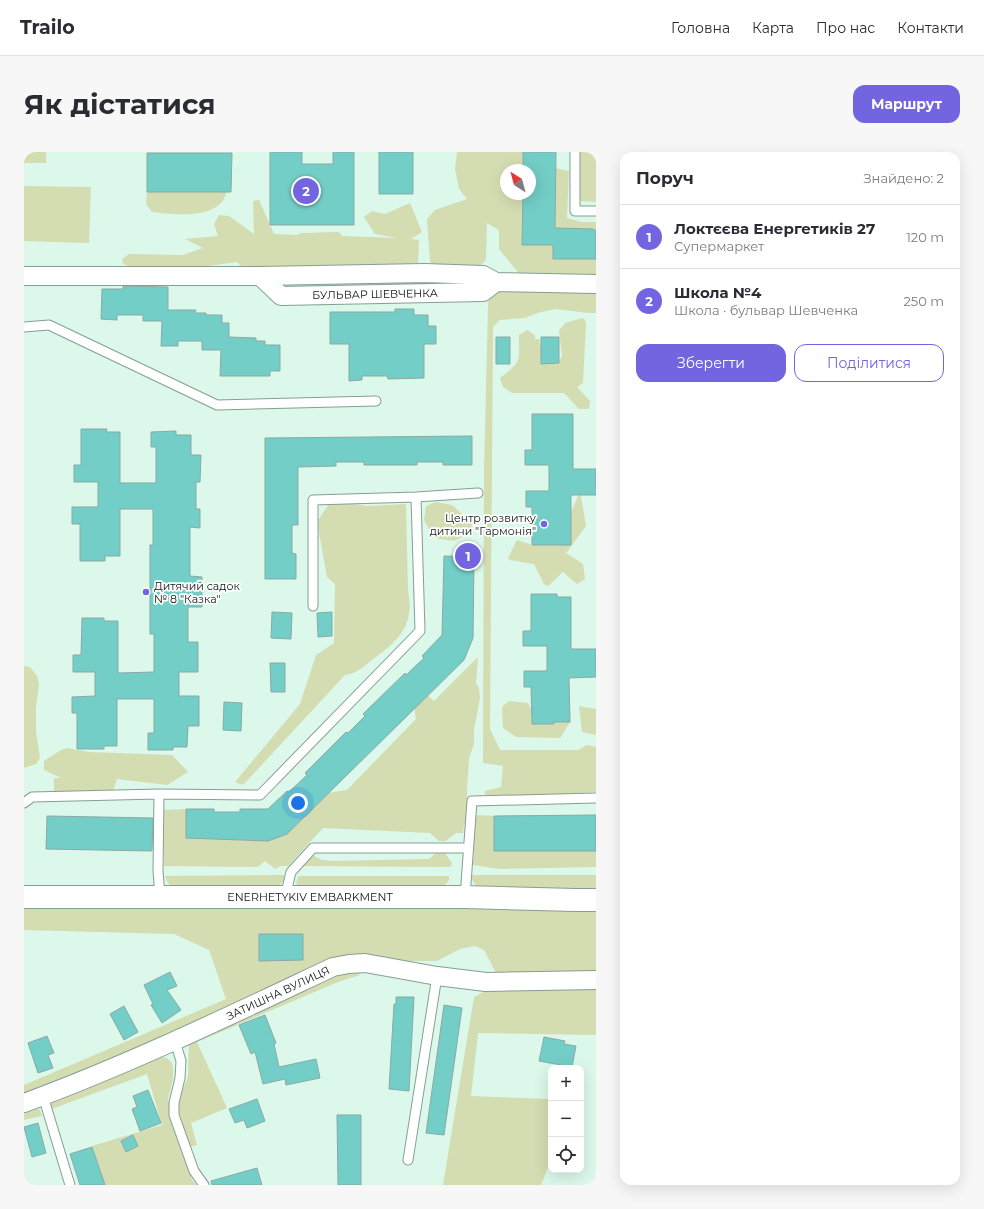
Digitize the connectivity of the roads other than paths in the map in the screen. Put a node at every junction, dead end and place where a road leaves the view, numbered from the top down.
1 (576, 152) edge
2 (596, 211) edge
3 (24, 276) edge
4 (596, 284) edge
5 (24, 327) edge
6 (376, 401) dead end
7 (478, 493) dead end
8 (416, 497) junction
9 (313, 606) dead end
10 (159, 794) junction
11 (596, 798) edge
12 (24, 803) edge
13 (468, 848) junction
14 (160, 896) junction
15 (24, 897) edge
16 (285, 897) junction
17 (465, 897) junction
18 (596, 900) edge
19 (437, 976) junction
20 (596, 980) edge
21 (175, 1041) junction
22 (43, 1096) junction
23 (24, 1103) edge
24 (408, 1160) dead end
25 (70, 1185) edge
26 (204, 1185) edge

1 - 2 lane
3 - 4 street, БУЛЬВАР ШЕВЧЕНКА
5 - 6 lane
7 - 8 lane
8 - 9 lane
8 - 10 lane
10 - 12 lane
10 - 14 lane
11 - 13 lane
13 - 16 lane
13 - 17 lane
14 - 15 street, ENERHETYKIV EMBARKMENT
14 - 16 street, ENERHETYKIV EMBARKMENT
16 - 17 street, ENERHETYKIV EMBARKMENT
17 - 18 street, ENERHETYKIV EMBARKMENT
19 - 20 street, ЗАТИШНА ВУЛИЦЯ
19 - 21 street, ЗАТИШНА ВУЛИЦЯ
19 - 24 lane
21 - 22 street, ЗАТИШНА ВУЛИЦЯ
21 - 26 lane
22 - 23 street, ЗАТИШНА ВУЛИЦЯ
22 - 25 lane

